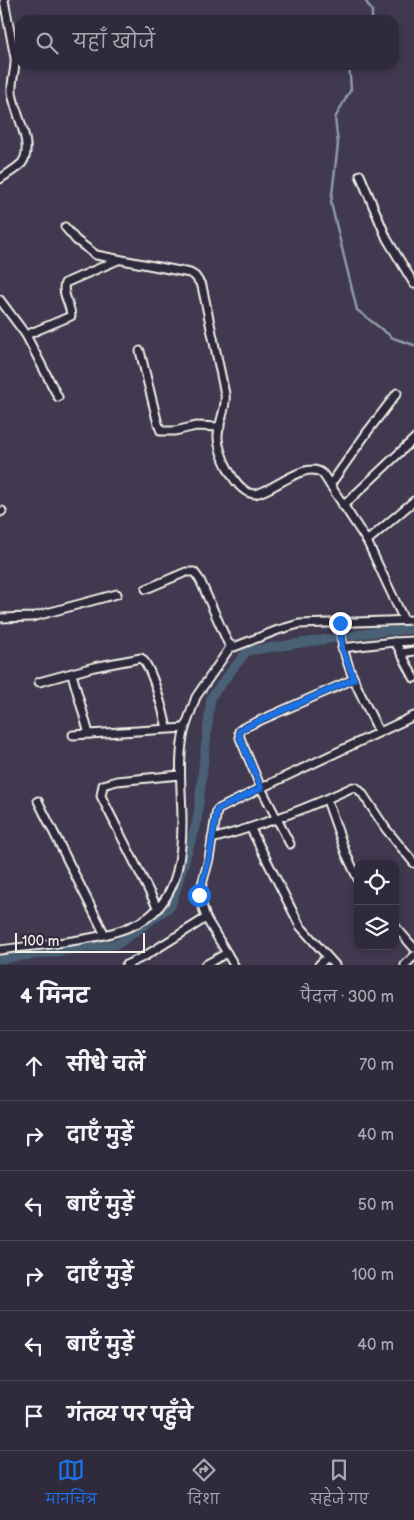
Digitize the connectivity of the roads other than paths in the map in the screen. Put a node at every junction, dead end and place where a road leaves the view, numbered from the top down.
1 (4, 0) edge
2 (15, 58) edge
3 (15, 70) edge
4 (360, 175) dead end
5 (0, 179) edge
6 (65, 228) dead end
7 (118, 260) junction
8 (414, 284) edge
9 (0, 300) edge
10 (26, 335) junction
11 (140, 351) dead end
12 (397, 393) dead end
13 (58, 397) dead end
14 (220, 427) junction
15 (414, 438) edge
16 (330, 485) junction
17 (414, 501) edge
18 (343, 506) junction
19 (367, 541) junction
20 (146, 589) dead end
21 (117, 594) dead end
22 (0, 618) edge
23 (404, 620) junction
24 (414, 620) edge
25 (340, 626) junction
26 (414, 641) edge
27 (394, 642) junction
28 (231, 646) junction
29 (342, 646) junction
30 (414, 651) edge
31 (401, 653) junction
32 (72, 674) junction
33 (414, 678) edge
34 (354, 679) junction
35 (39, 682) dead end
36 (414, 716) edge
37 (167, 728) junction
38 (185, 728) junction
39 (380, 732) junction
40 (89, 734) junction
41 (73, 735) dead end
42 (180, 776) junction
43 (261, 788) junction
44 (327, 800) junction
45 (38, 801) dead end
46 (277, 818) junction
47 (250, 828) junction
48 (212, 839) junction
49 (290, 844) dead end
50 (414, 863) edge
51 (354, 871) edge
52 (158, 909) junction
53 (206, 918) junction
54 (399, 931) edge
55 (104, 935) junction
56 (414, 948) edge
57 (0, 950) edge
58 (227, 953) junction
59 (414, 956) edge
60 (327, 957) junction
61 (126, 965) edge
62 (205, 965) edge
63 (234, 965) edge
64 (319, 965) edge
65 (335, 965) edge
66 (405, 965) edge

1 - 2 street
3 - 5 street
4 - 8 street
6 - 7 street
7 - 10 street
7 - 14 street
9 - 10 street
10 - 13 street
11 - 14 street
12 - 16 street
14 - 16 street
15 - 18 street
16 - 18 street
17 - 19 street
18 - 19 street
19 - 23 street
20 - 28 street
21 - 22 street
23 - 24 street
23 - 25 street
25 - 28 street
25 - 29 street
26 - 27 street
27 - 29 street
27 - 31 street
28 - 38 street
29 - 34 street
30 - 31 street
31 - 33 street
32 - 35 street
32 - 37 street
32 - 40 street
34 - 39 street
34 - 43 street
36 - 39 street
37 - 38 street
37 - 40 street
38 - 42 street
39 - 43 street
40 - 41 street
42 - 52 street
42 - 52 street
43 - 46 street
43 - 48 street
44 - 46 street
44 - 50 street
44 - 51 street
45 - 55 street
46 - 47 street
46 - 49 street
47 - 48 street
47 - 60 street
48 - 53 street
52 - 55 street
53 - 58 street
53 - 61 street
54 - 56 street
55 - 57 street
58 - 62 street
58 - 63 street
59 - 66 street
60 - 64 street
60 - 65 street

